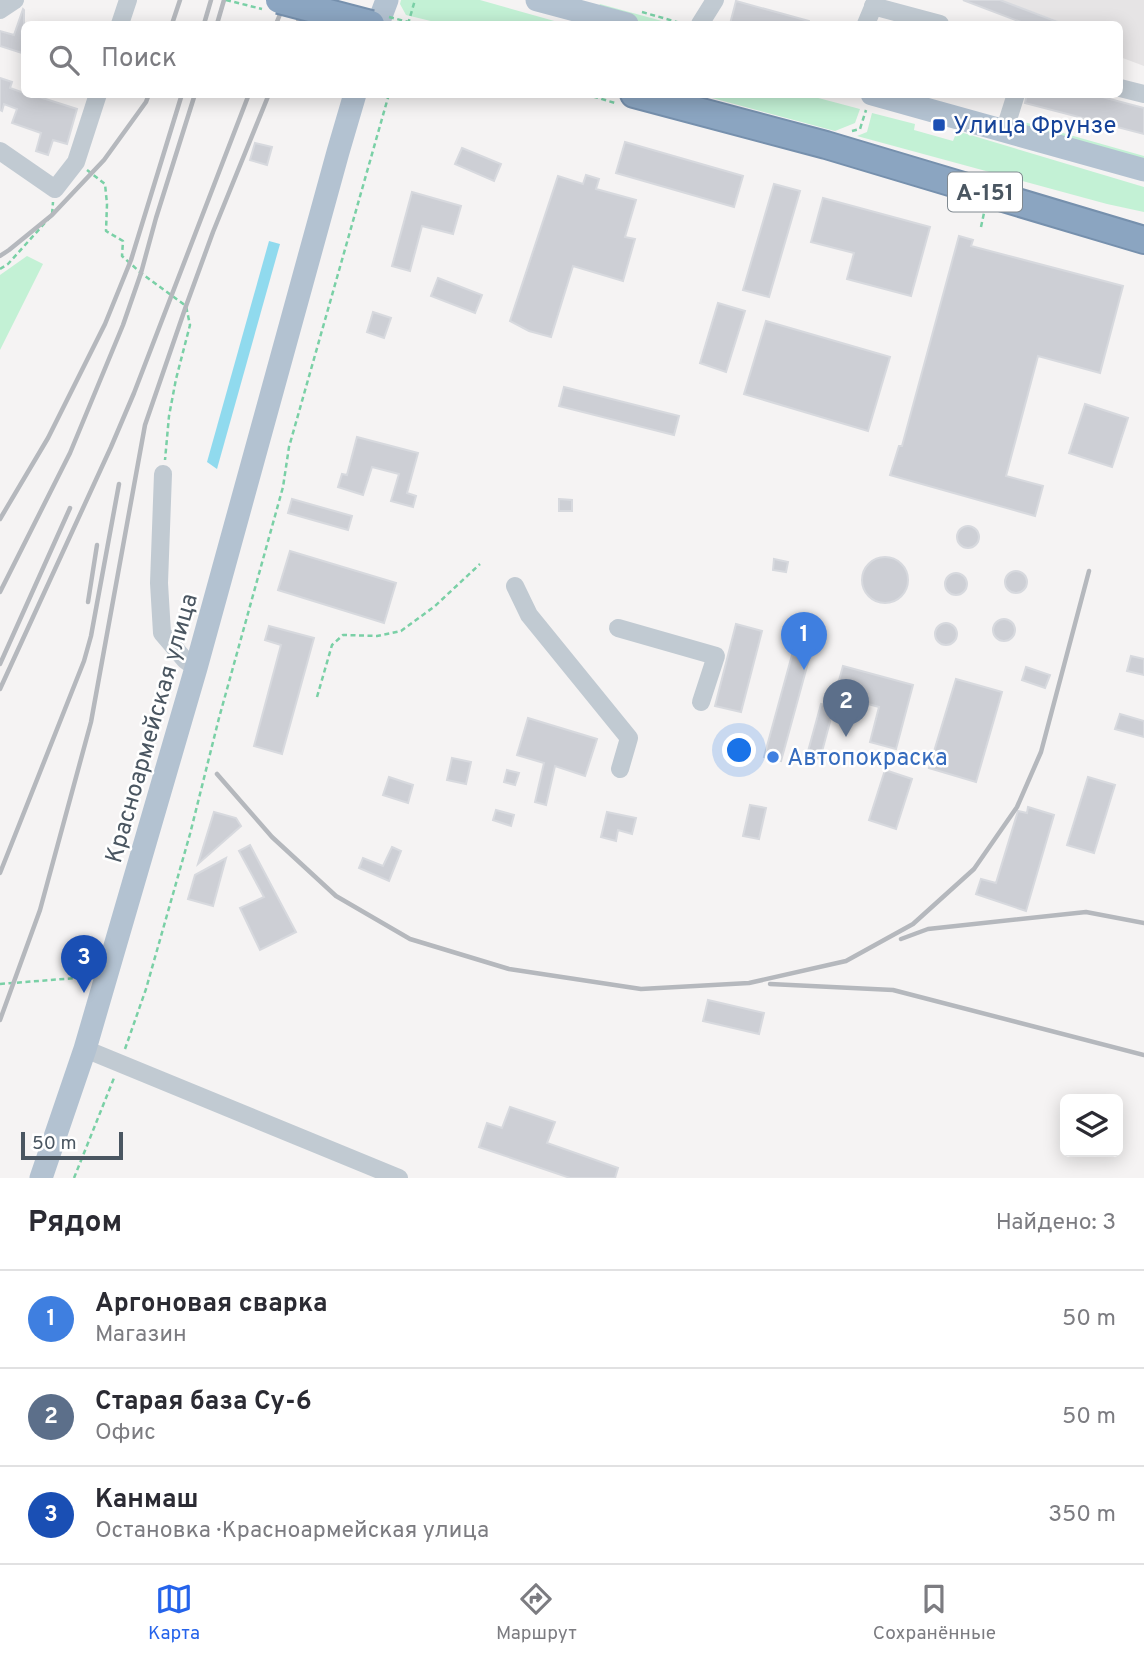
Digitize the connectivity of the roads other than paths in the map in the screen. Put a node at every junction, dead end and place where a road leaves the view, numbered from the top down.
1 (15, 0) edge
2 (128, 0) edge
3 (279, 0) edge
4 (387, 0) edge
5 (537, 0) edge
6 (715, 0) edge
7 (874, 3) edge
8 (590, 7) edge
9 (0, 10) edge
10 (121, 21) edge
11 (360, 21) edge
12 (379, 21) edge
13 (620, 21) edge
14 (702, 21) edge
15 (867, 21) edge
16 (931, 21) edge
17 (1123, 89) edge
18 (1144, 94) edge
19 (97, 98) edge
20 (354, 98) edge
21 (649, 98) edge
22 (886, 98) edge
23 (1015, 98) edge
24 (1004, 132) junction
25 (0, 151) edge
26 (1144, 170) edge
27 (1144, 240) edge
28 (163, 474) road end
29 (515, 586) dead end
30 (618, 628) dead end
31 (196, 668) junction
32 (701, 702) dead end
33 (620, 769) dead end
34 (85, 1049) junction
35 (41, 1178) edge
36 (399, 1178) edge

1 - 9 street
2 - 10 street
3 - 11 highway, bridge
4 - 12 main road
5 - 8 main road
6 - 14 street
7 - 15 street
7 - 16 street
8 - 13 main road
17 - 18 street
19 - 25 street
20 - 31 main road, Красноармейская улица
21 - 27 highway, А-151
22 - 24 main road
23 - 24 street
24 - 26 main road
28 - 31 street
29 - 33 street
30 - 32 street
31 - 34 main road, Красноармейская улица
34 - 35 main road, Красноармейская улица
34 - 36 street

